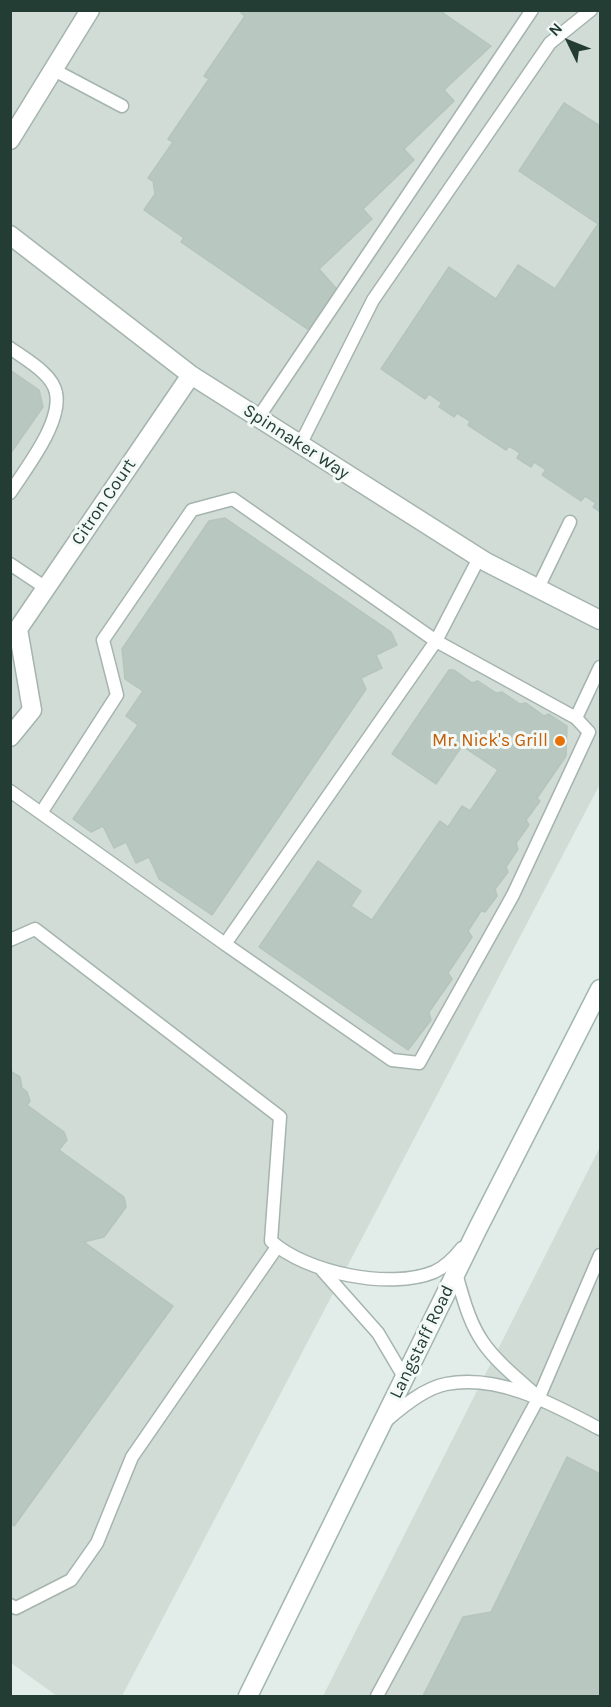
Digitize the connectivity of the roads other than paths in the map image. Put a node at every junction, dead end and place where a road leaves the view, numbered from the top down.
1 (90, 10) edge
2 (532, 10) edge
3 (591, 10) edge
4 (54, 70) junction
5 (122, 106) dead end
6 (10, 140) edge
7 (10, 235) edge
8 (10, 348) edge
9 (191, 375) junction
10 (258, 418) junction
11 (300, 445) junction
12 (10, 493) edge
13 (570, 522) dead end
14 (479, 558) junction
15 (10, 564) edge
16 (46, 588) junction
17 (538, 588) junction
18 (600, 620) edge
19 (14, 631) edge
20 (436, 642) junction
21 (600, 667) edge
22 (576, 718) junction
23 (10, 737) edge
24 (10, 791) edge
25 (41, 813) junction
26 (10, 940) edge
27 (225, 944) junction
28 (600, 989) edge
29 (478, 1228) junction
30 (277, 1247) junction
31 (600, 1255) edge
32 (322, 1270) junction
33 (456, 1273) junction
34 (404, 1377) junction
35 (539, 1397) junction
36 (381, 1425) junction
37 (600, 1429) edge
38 (10, 1605) edge
39 (248, 1696) edge
40 (377, 1696) edge

1 - 4 street
2 - 10 lane
3 - 11 lane
4 - 5 lane
4 - 6 street
7 - 9 street, Spinnaker Way
8 - 12 lane
9 - 10 street, Spinnaker Way
9 - 16 street, Citron Court
10 - 11 street, Spinnaker Way
11 - 14 street, Spinnaker Way
13 - 17 lane
14 - 17 street, Spinnaker Way
14 - 20 lane
15 - 16 lane
16 - 19 street, Citron Court
17 - 18 street, Spinnaker Way
19 - 23 street, Citron Court
20 - 22 lane
20 - 25 lane
20 - 27 lane
21 - 22 lane
22 - 27 lane
24 - 25 lane
25 - 27 lane
26 - 30 lane
28 - 29 street, Langstaff Road
29 - 32 lane
29 - 33 street, Langstaff Road
30 - 32 lane
30 - 38 lane
31 - 35 lane
32 - 34 lane
33 - 34 street, Langstaff Road
33 - 35 lane
34 - 36 street, Langstaff Road
35 - 36 lane
35 - 37 lane
35 - 40 lane
36 - 39 street, Langstaff Road

